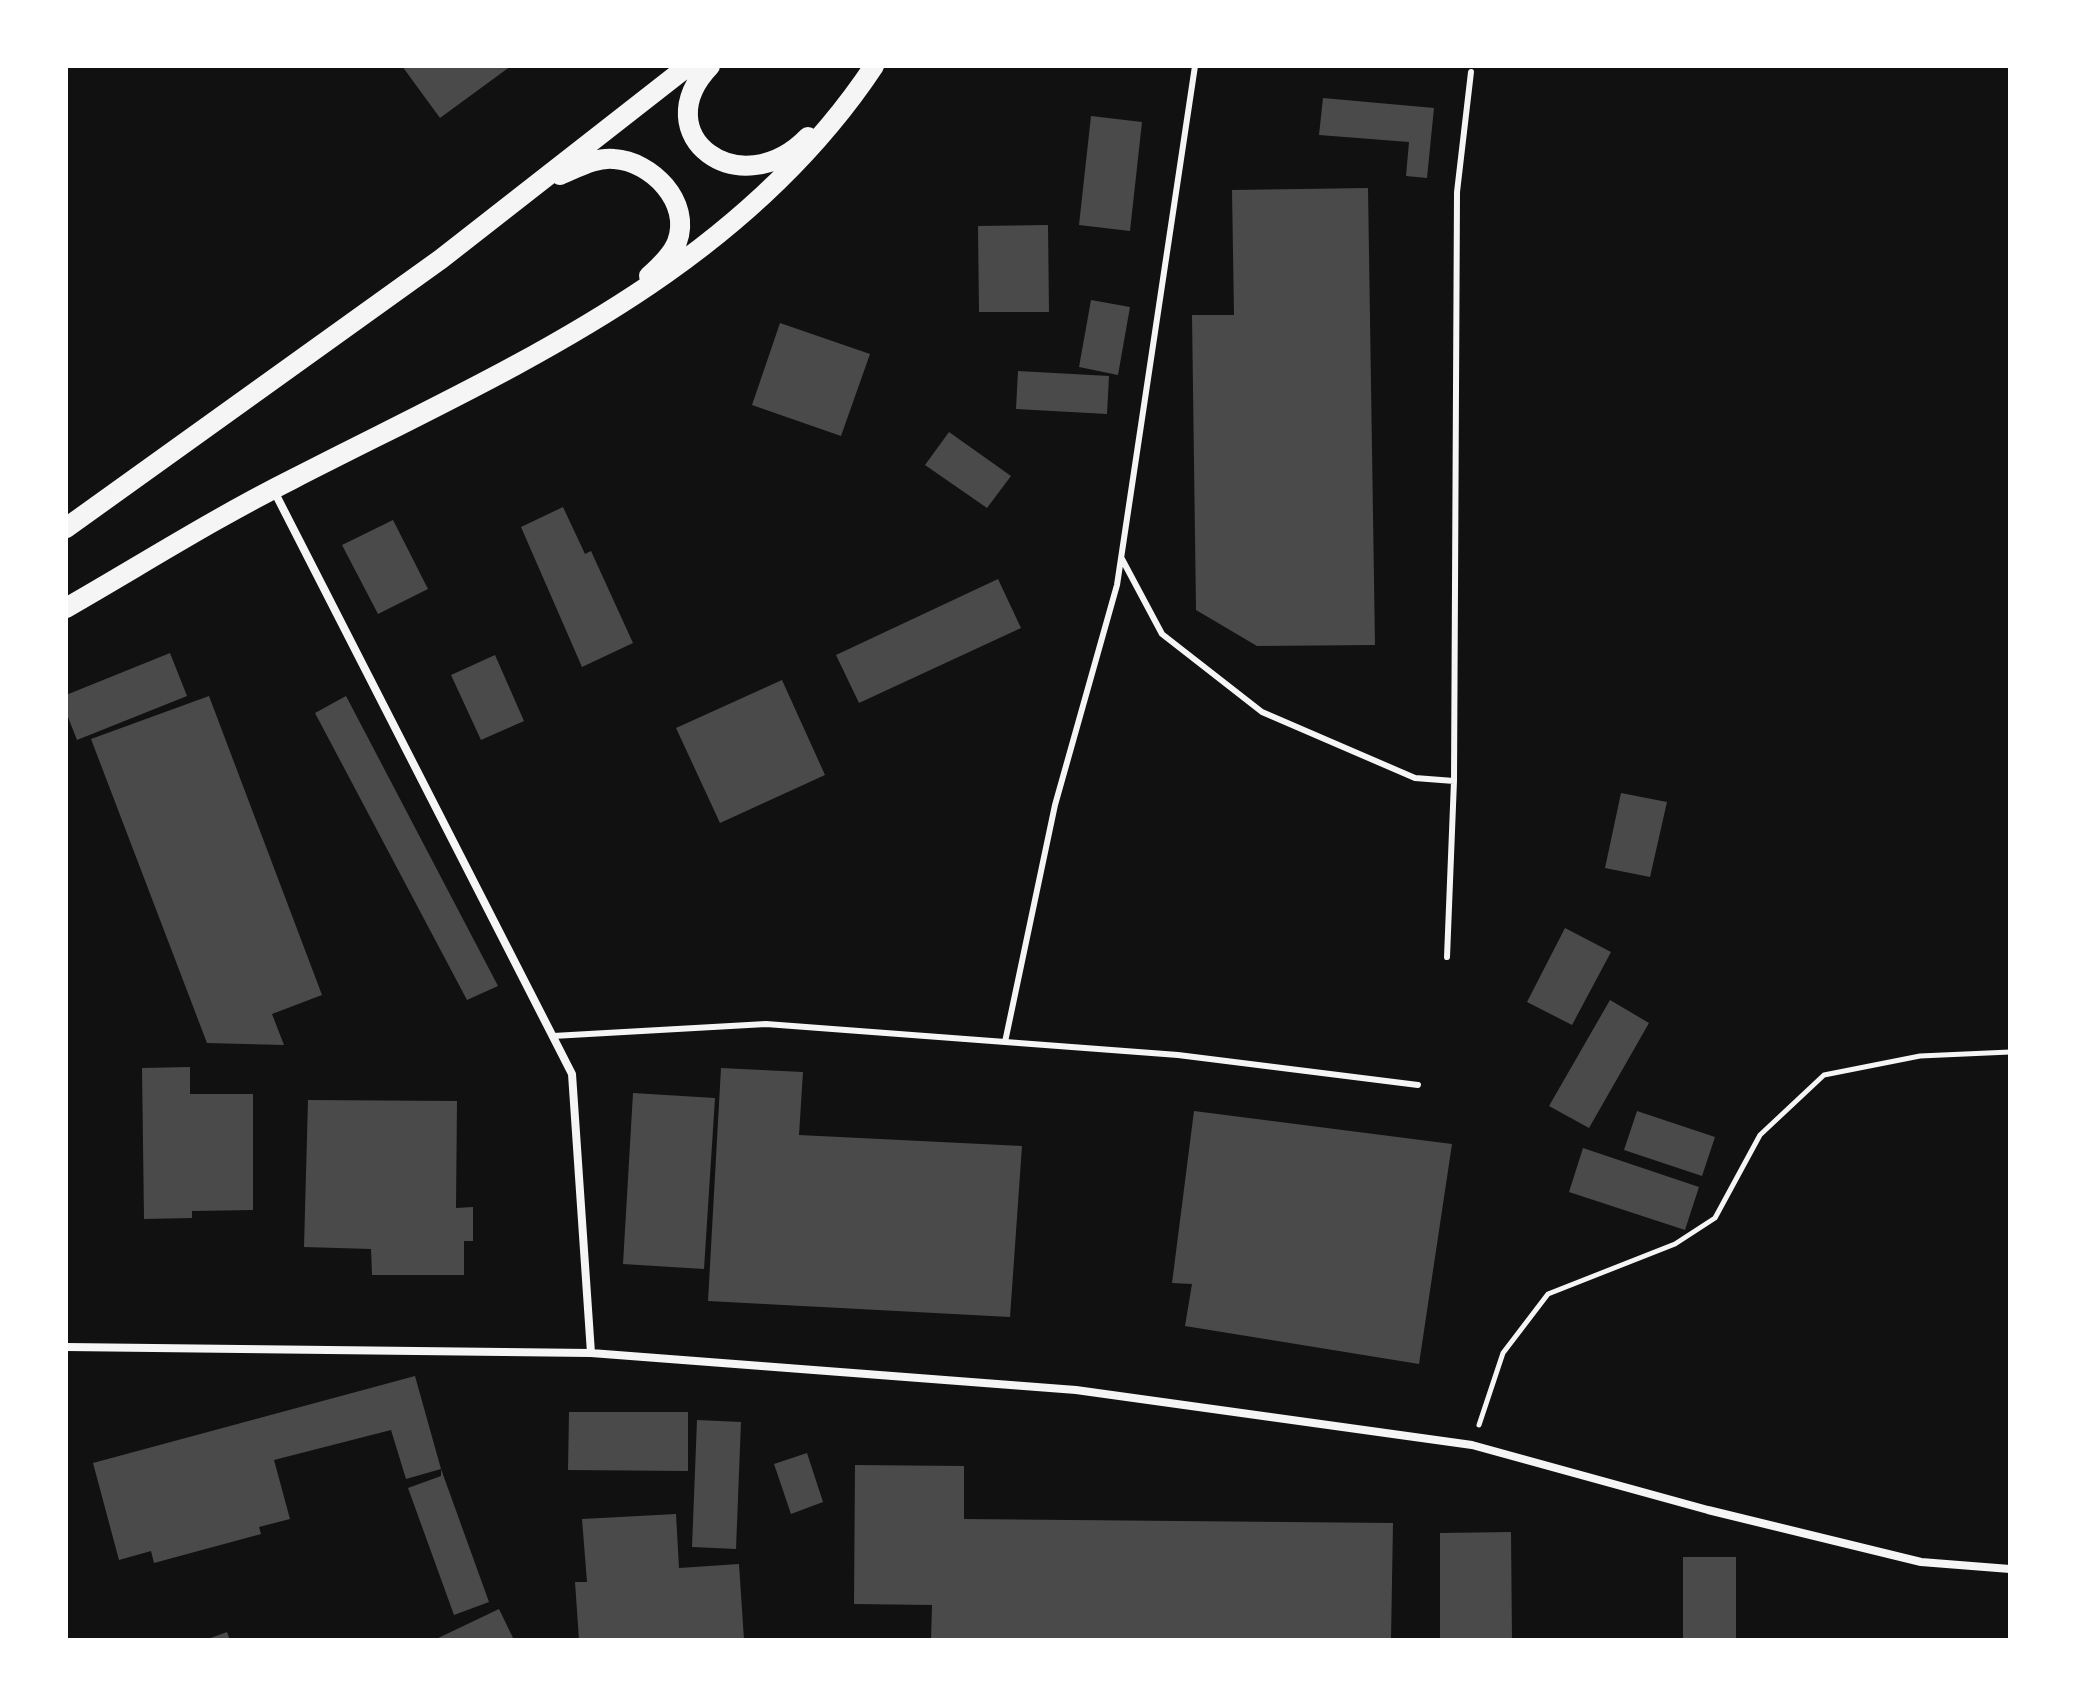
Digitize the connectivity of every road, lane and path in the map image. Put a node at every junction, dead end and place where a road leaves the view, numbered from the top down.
1 (688, 66) edge
2 (710, 66) edge
3 (1195, 66) edge
4 (870, 72) edge
5 (1471, 72) dead end
6 (517, 199) junction
7 (577, 334) junction
8 (273, 489) junction
9 (66, 528) edge
10 (1122, 559) junction
11 (66, 608) edge
12 (1454, 781) junction
13 (1447, 957) dead end
14 (553, 1036) junction
15 (1005, 1042) junction
16 (2010, 1052) edge
17 (1418, 1085) dead end
18 (66, 1347) edge
19 (591, 1353) junction
20 (1472, 1445) junction
21 (2010, 1569) edge

1 - 6 main road
2 - 4 main road
3 - 10 lane
4 - 7 main road
5 - 12 lane
6 - 7 main road
6 - 9 main road
7 - 8 main road
8 - 11 main road
8 - 14 street
10 - 12 lane
10 - 15 lane
12 - 13 lane
14 - 15 lane
14 - 19 street
15 - 17 lane
16 - 20 path
18 - 19 street
19 - 20 street
20 - 21 street

